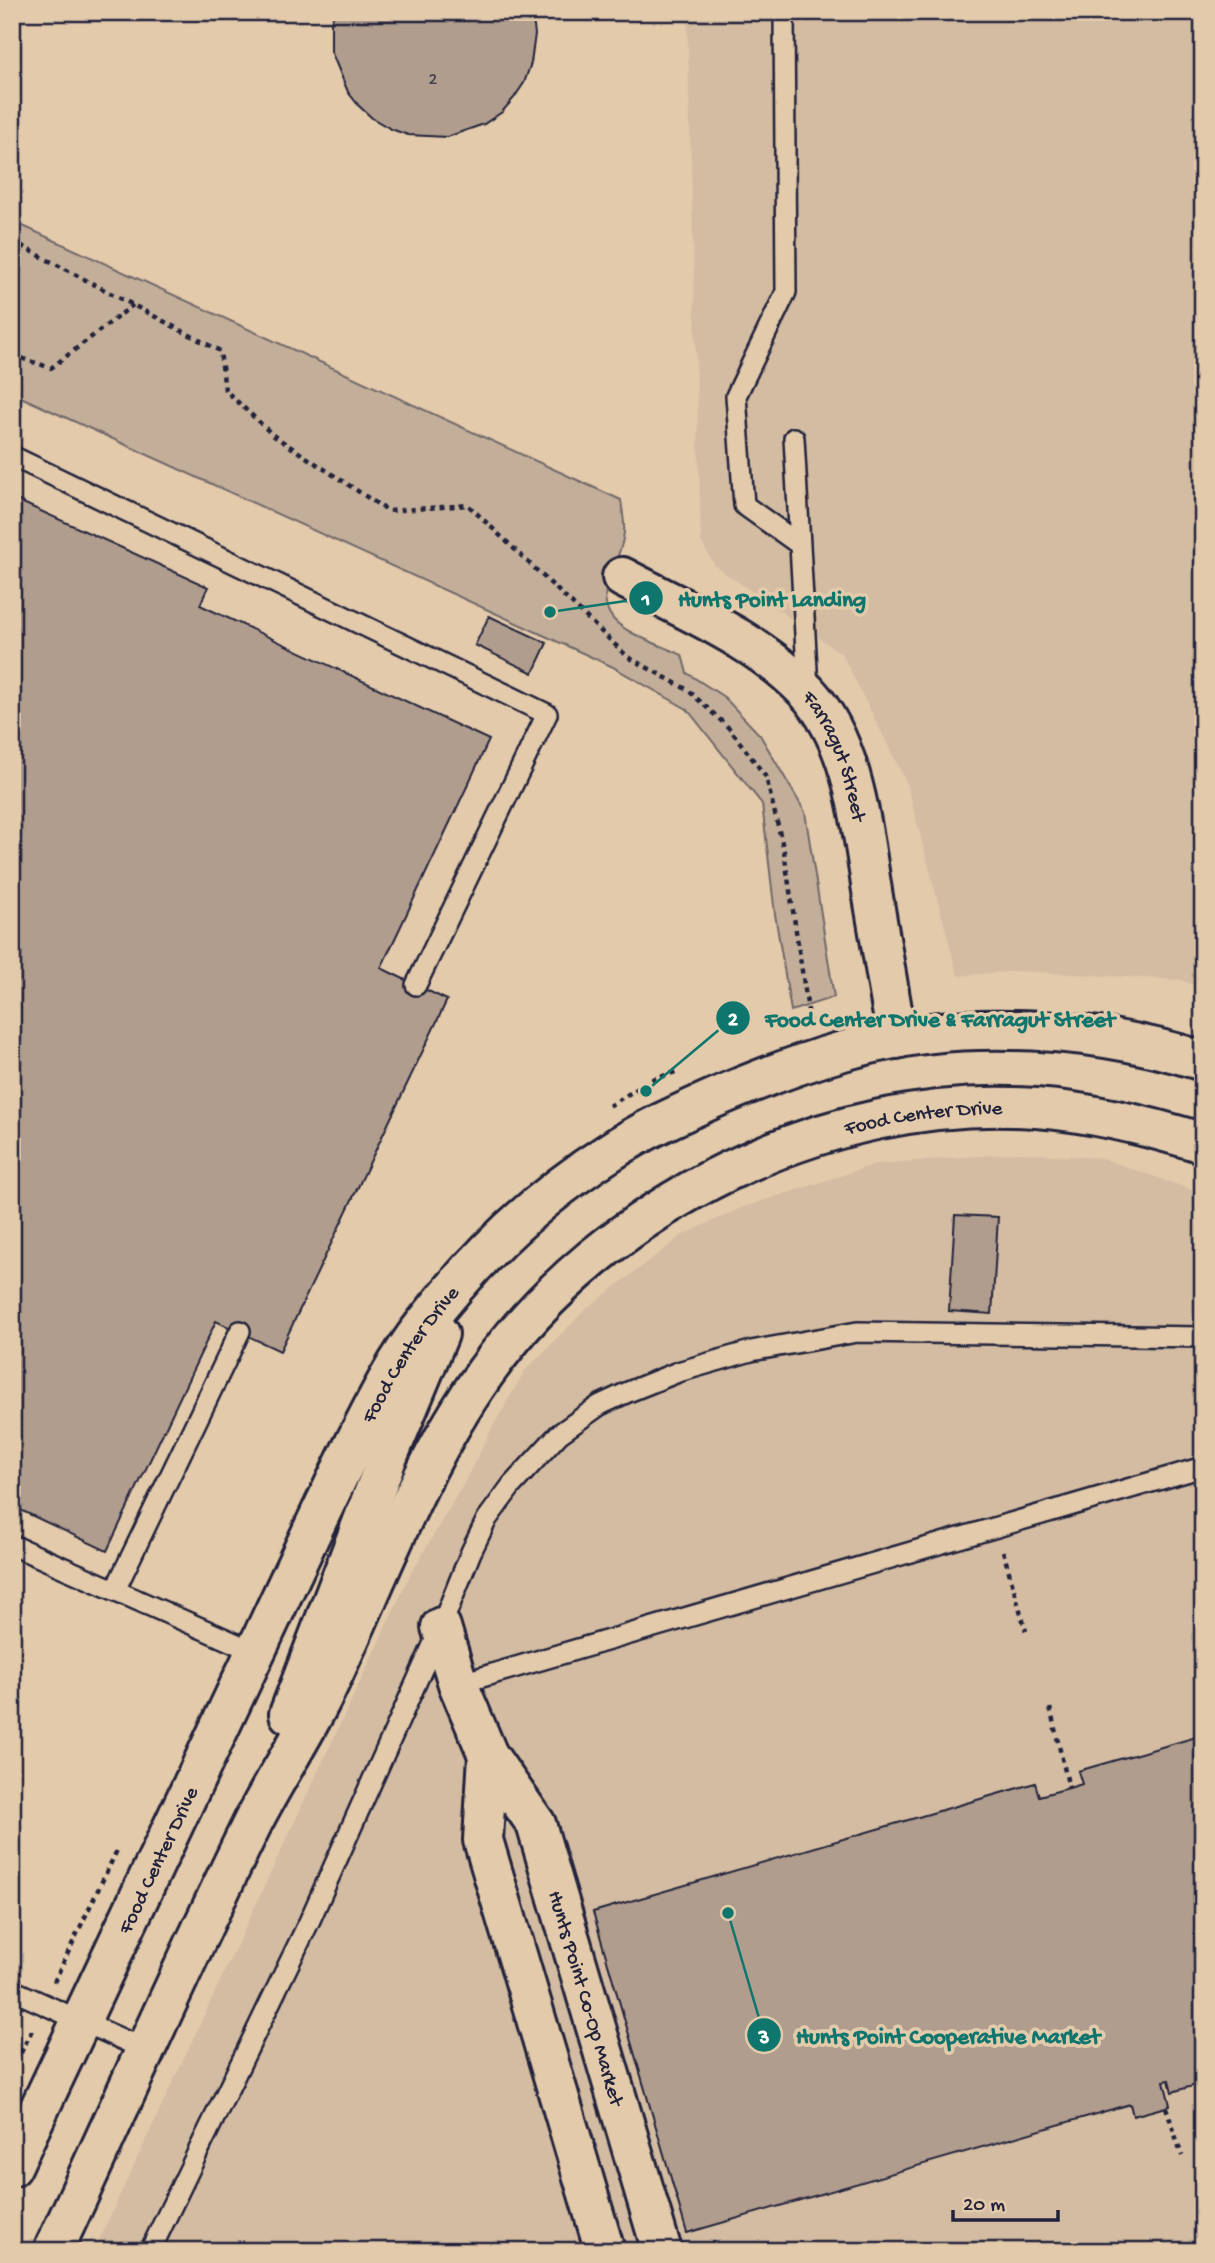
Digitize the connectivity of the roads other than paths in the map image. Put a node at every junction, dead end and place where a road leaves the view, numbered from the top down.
1 (785, 12) edge
2 (794, 438) dead end
3 (12, 456) edge
4 (800, 545) junction
5 (622, 577) dead end
6 (808, 693) junction
7 (416, 985) dead end
8 (897, 1039) junction
9 (1203, 1061) edge
10 (1203, 1143) edge
11 (464, 1277) junction
12 (240, 1331) dead end
13 (1203, 1337) edge
14 (1203, 1468) edge
15 (12, 1545) edge
16 (115, 1590) junction
17 (441, 1627) junction
18 (255, 1652) junction
19 (458, 1684) junction
20 (488, 1755) junction
21 (256, 1816) junction
22 (12, 1990) edge
23 (80, 2021) junction
24 (146, 2050) junction
25 (12, 2167) edge
26 (53, 2251) edge
27 (150, 2251) edge
28 (604, 2251) edge
29 (662, 2251) edge

1 - 4 lane
2 - 4 lane
3 - 7 lane
4 - 6 lane
5 - 6 main road, Farragut Street
6 - 8 main road, Farragut Street
8 - 9 main road, Food Center Drive
8 - 11 main road, Food Center Drive
10 - 21 main road, Food Center Drive
11 - 18 main road, Food Center Drive
11 - 21 main road
12 - 16 lane
13 - 17 lane
14 - 19 lane
15 - 16 lane
16 - 18 lane
17 - 19 main road, Hunts Point Co-Op Market
17 - 27 lane
18 - 23 main road, Food Center Drive
19 - 20 main road, Hunts Point Co-Op Market
20 - 28 main road, Hunts Point Co-Op Market
20 - 29 main road, Hunts Point Co-Op Market
21 - 24 main road, Food Center Drive
22 - 23 lane
23 - 24 lane
23 - 25 main road, Food Center Drive
24 - 26 main road, Food Center Drive

